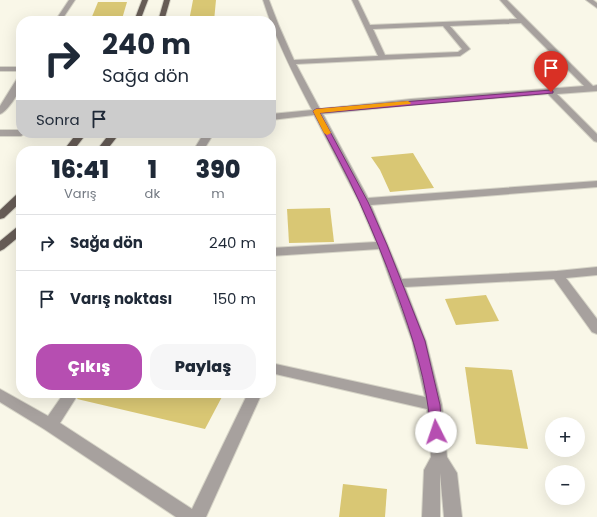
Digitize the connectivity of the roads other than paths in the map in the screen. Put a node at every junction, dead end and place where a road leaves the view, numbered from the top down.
1 (72, 0) edge
2 (145, 0) edge
3 (167, 0) edge
4 (266, 0) edge
5 (355, 0) edge
6 (503, 0) edge
7 (589, 0) edge
8 (597, 6) edge
9 (61, 16) edge
10 (139, 16) edge
11 (162, 16) edge
12 (270, 16) edge
13 (523, 21) junction
14 (445, 24) junction
15 (368, 27) junction
16 (276, 33) edge
17 (383, 58) junction
18 (290, 62) junction
19 (0, 69) edge
20 (16, 69) edge
21 (16, 88) edge
22 (594, 88) edge
23 (551, 92) junction
24 (0, 111) edge
25 (316, 111) junction
26 (276, 116) edge
27 (0, 133) edge
28 (16, 133) edge
29 (78, 138) edge
30 (111, 138) edge
31 (597, 139) edge
32 (72, 146) edge
33 (105, 146) edge
34 (597, 184) edge
35 (16, 201) edge
36 (364, 202) junction
37 (0, 216) edge
38 (16, 233) edge
39 (383, 245) junction
40 (0, 247) edge
41 (276, 252) edge
42 (597, 271) edge
43 (557, 275) junction
44 (398, 283) junction
45 (597, 328) edge
46 (276, 369) edge
47 (0, 395) edge
48 (69, 398) edge
49 (253, 398) edge
50 (434, 405) junction
51 (50, 425) junction
52 (438, 458) junction
53 (190, 517) edge
54 (197, 517) edge
55 (431, 517) edge
56 (453, 517) edge

1 - 9 street
2 - 10 main road
3 - 11 main road
4 - 12 street
5 - 15 street
6 - 13 street
7 - 8 street
13 - 14 street
13 - 22 street
14 - 15 street
14 - 17 street
15 - 17 street
16 - 18 street
17 - 18 street
18 - 25 street
19 - 20 street
21 - 24 street
22 - 23 street
23 - 25 street
23 - 31 street
25 - 26 street
25 - 36 street
27 - 28 street
29 - 32 main road
30 - 33 main road
34 - 36 street
35 - 37 main road
36 - 39 street
38 - 40 main road
39 - 41 street
39 - 44 street
42 - 43 street
43 - 44 street
43 - 45 street
44 - 50 street
46 - 50 street
47 - 51 street
48 - 51 street
49 - 54 street
50 - 52 street
51 - 53 street
52 - 55 street
52 - 56 street

